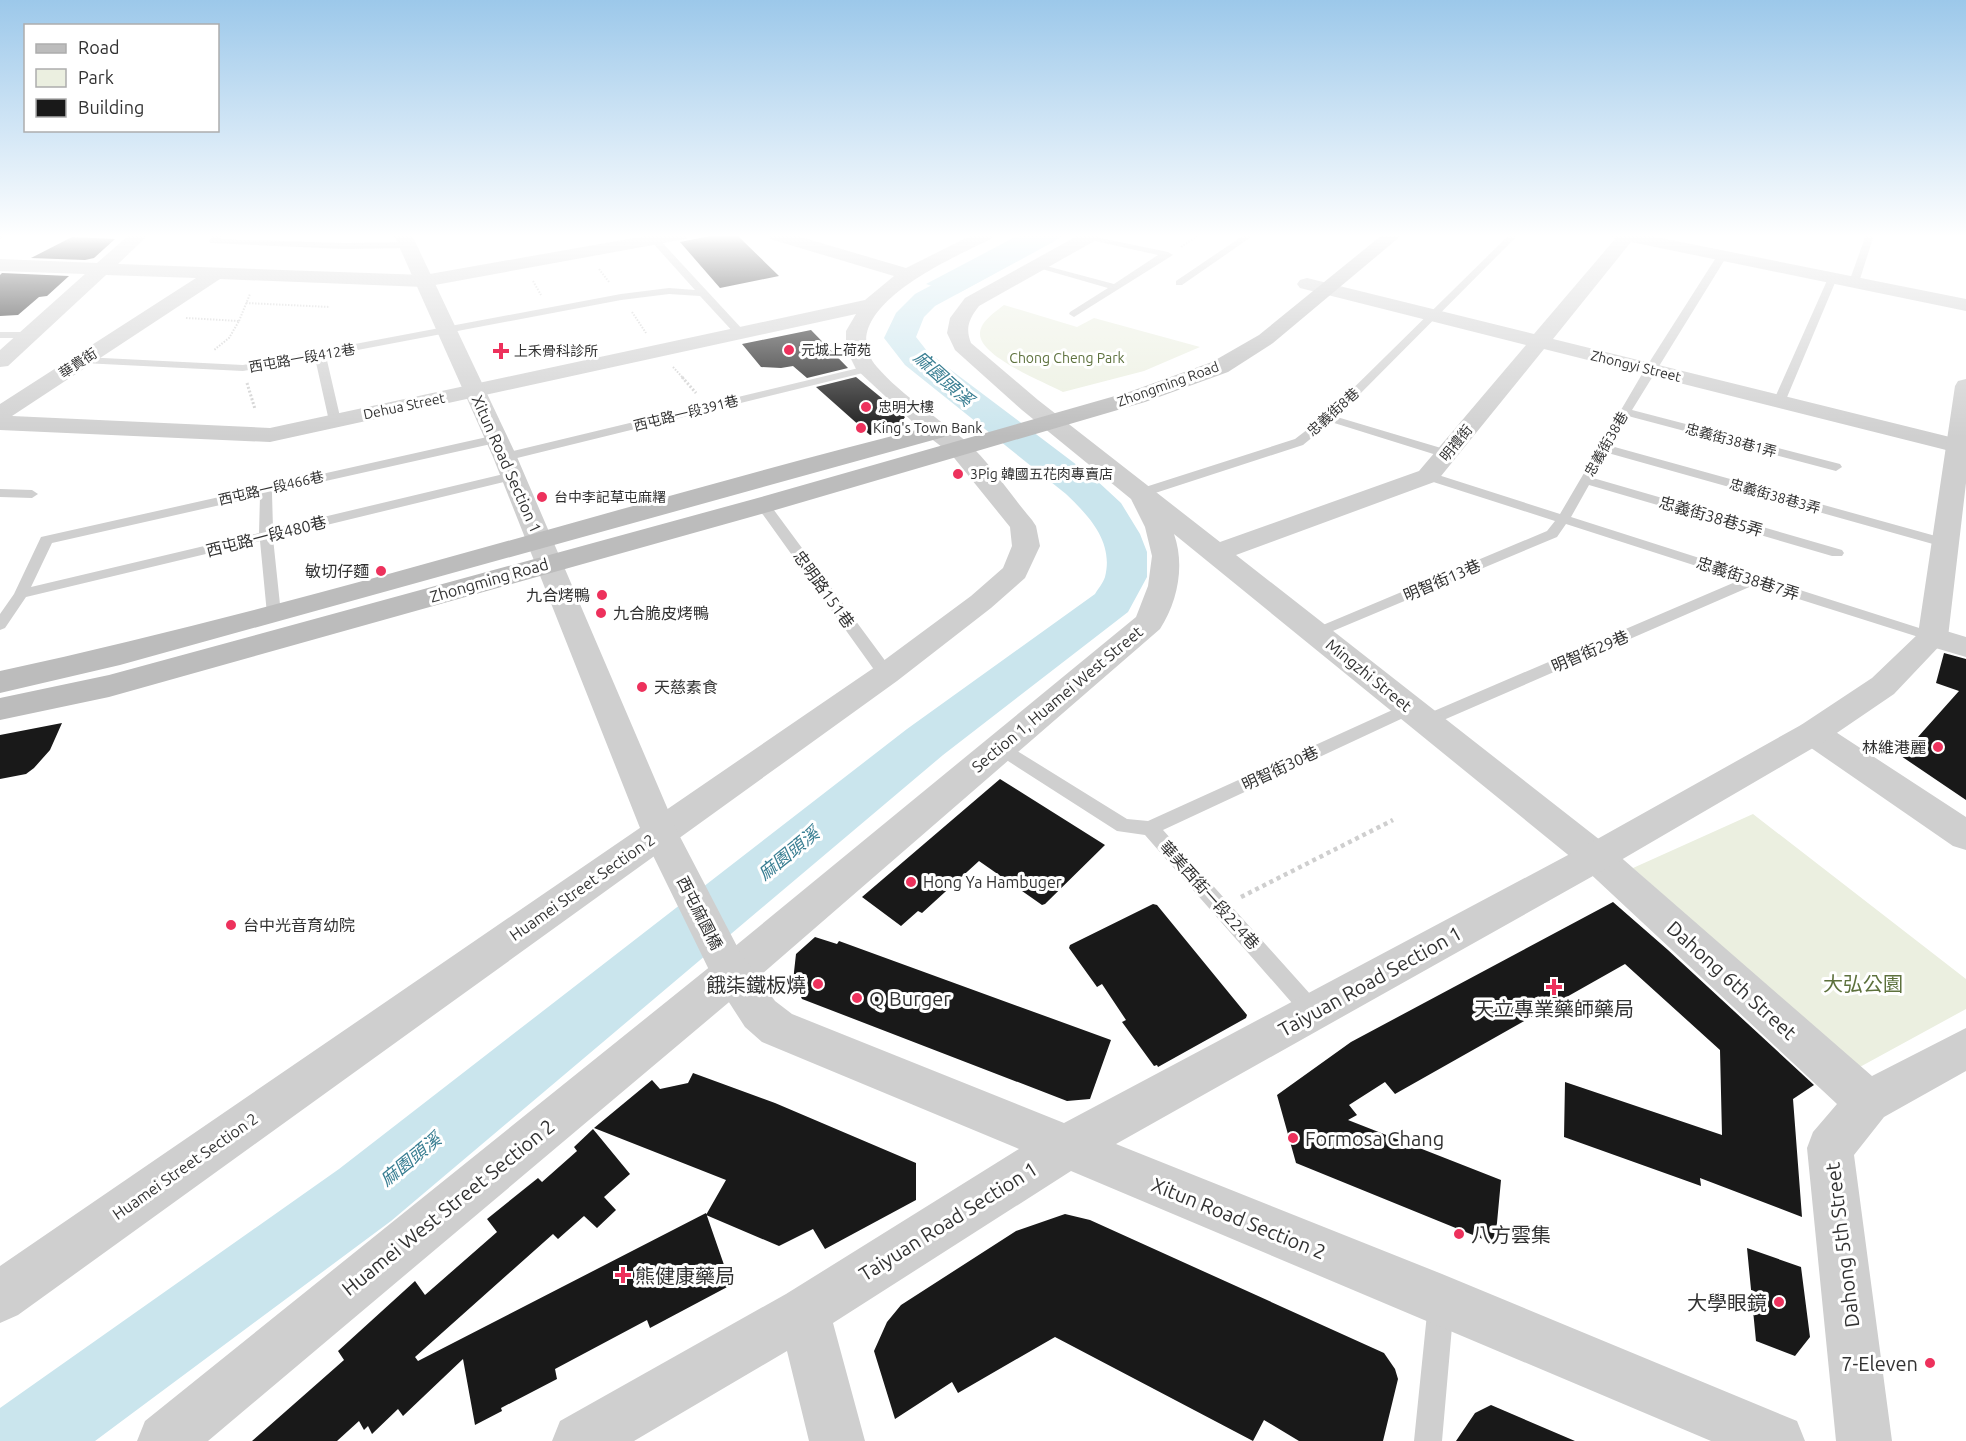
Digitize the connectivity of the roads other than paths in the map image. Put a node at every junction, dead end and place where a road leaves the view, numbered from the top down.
1 (65, 302) edge
2 (171, 302) edge
3 (434, 302) edge
4 (594, 302) edge
5 (712, 302) edge
6 (875, 302) edge
7 (972, 302) edge
8 (1092, 302) edge
9 (1286, 302) edge
10 (1301, 302) edge
11 (1380, 302) edge
12 (1448, 302) edge
13 (1570, 302) edge
14 (1693, 302) edge
15 (1822, 302) edge
16 (872, 305) junction
17 (1268, 312) dead end
18 (1074, 314) dead end
19 (1435, 316) junction
20 (447, 332) junction
21 (1238, 332) dead end
22 (740, 333) junction
23 (28, 335) junction
24 (0, 336) edge
25 (1538, 342) junction
26 (320, 354) junction
27 (82, 360) junction
28 (0, 361) edge
29 (867, 369) junction
30 (1650, 369) junction
31 (1966, 387) edge
32 (475, 391) junction
33 (1779, 402) junction
34 (1045, 409) junction
35 (1625, 412) junction
36 (0, 414) edge
37 (1329, 418) junction
38 (335, 421) junction
39 (0, 423) edge
40 (956, 438) junction
41 (1605, 448) junction
42 (1962, 448) edge
43 (1447, 454) junction
44 (504, 457) junction
45 (1836, 467) dead end
46 (1428, 476) junction
47 (1586, 480) junction
48 (266, 489) junction
49 (0, 493) edge
50 (1141, 493) junction
51 (32, 494) dead end
52 (763, 505) junction
53 (1563, 519) junction
54 (266, 536) junction
55 (1945, 543) junction
56 (545, 553) junction
57 (1216, 553) junction
58 (1837, 553) dead end
59 (1753, 580) junction
60 (21, 594) junction
61 (274, 614) junction
62 (0, 625) edge
63 (1316, 633) junction
64 (1933, 637) junction
65 (1966, 647) edge
66 (886, 674) junction
67 (0, 682) edge
68 (0, 709) edge
69 (1418, 715) junction
70 (1813, 733) junction
71 (1000, 748) junction
72 (1150, 828) junction
73 (1966, 836) edge
74 (667, 848) junction
75 (1596, 857) junction
76 (729, 969) junction
77 (1313, 1012) junction
78 (1966, 1048) edge
79 (1868, 1102) junction
80 (1064, 1148) junction
81 (0, 1297) edge
82 (1442, 1300) junction
83 (804, 1312) junction
84 (165, 1441) edge
85 (580, 1441) edge
86 (837, 1441) edge
87 (1428, 1441) edge
88 (1778, 1441) edge
89 (1864, 1441) edge

1 - 23 street
2 - 27 street, 華貴街
3 - 20 street, Xitun Road Section 1
4 - 20 lane, 西屯路一段412巷
5 - 22 lane
6 - 16 street
7 - 34 street, Section 1, Huamei West Street
8 - 18 lane
9 - 17 main road, Zhongming Road
10 - 34 main road, Zhongming Road
11 - 19 street, Zhongyi Street
12 - 19 lane, 忠義街8巷
13 - 25 street, 明禮街
14 - 30 lane, 忠義街38巷
15 - 33 lane
16 - 22 street, Dehua Street
16 - 29 street
19 - 25 street, Zhongyi Street
19 - 37 lane, 忠義街8巷
20 - 26 lane, 西屯路一段412巷
20 - 32 street, Xitun Road Section 1
21 - 34 main road, Zhongming Road
22 - 32 street, Dehua Street
23 - 24 lane
23 - 28 street
25 - 30 street, Zhongyi Street
25 - 43 street, 明禮街
26 - 27 lane, 西屯路一段412巷
26 - 38 lane
27 - 36 street, 華貴街
29 - 40 street, Huamei Street Section 2
29 - 44 lane, 西屯路一段391巷
30 - 33 street, Zhongyi Street
30 - 35 lane, 忠義街38巷
31 - 42 street
32 - 38 street, Dehua Street
32 - 44 street, Xitun Road Section 1
33 - 42 street, Zhongyi Street
34 - 40 main road
34 - 50 street, Section 1, Huamei West Street
35 - 41 lane, 忠義街38巷
35 - 45 lane, 忠義街38巷1弄
37 - 43 lane
37 - 50 lane, 忠義街8巷
38 - 39 street, Dehua Street
40 - 52 main road, Zhongming Road
40 - 56 main road, Zhongming Road
40 - 66 street, Huamei Street Section 2
41 - 47 lane, 忠義街38巷
41 - 55 lane, 忠義街38巷3弄
42 - 55 street
43 - 46 street, 明禮街
44 - 48 lane, 西屯路一段466巷
44 - 54 lane, 西屯路一段480巷
44 - 56 street, Xitun Road Section 1
46 - 53 lane, 忠義街38巷7弄
46 - 57 street, 明禮街
47 - 53 lane, 忠義街38巷
47 - 58 lane, 忠義街38巷5弄
48 - 54 lane
48 - 60 lane, 西屯路一段466巷
49 - 51 lane
50 - 57 street, Mingzhi Street
50 - 71 street, Section 1, Huamei West Street
52 - 56 main road, Zhongming Road
52 - 66 lane, 忠明路151巷
53 - 59 lane, 忠義街38巷7弄
53 - 63 lane, 明智街13巷
54 - 60 lane, 西屯路一段480巷
54 - 61 lane
55 - 64 street
56 - 61 main road, Zhongming Road
56 - 68 main road, Zhongming Road
56 - 74 street, Xitun Road Section 1
57 - 63 street, Mingzhi Street
59 - 64 lane, 忠義街38巷7弄
59 - 69 lane, 明智街29巷
60 - 62 lane
61 - 67 main road, Zhongming Road
63 - 69 street, Mingzhi Street
64 - 65 street
64 - 70 street, Taiyuan Road Section 1
66 - 74 street, Huamei Street Section 2
69 - 72 lane, 明智街30巷
69 - 75 street, Mingzhi Street
70 - 73 street
70 - 75 street, Taiyuan Road Section 1
71 - 72 lane, 華美西街一段224巷
71 - 76 street, Section 1, Huamei West Street
72 - 77 lane, 華美西街一段224巷
74 - 76 street, 西屯麻園橋
74 - 81 street, Huamei Street Section 2
75 - 77 street, Taiyuan Road Section 1
75 - 79 street, Dahong 6th Street
76 - 80 street, Xitun Road Section 2
76 - 84 street, Huamei West Street Section 2
77 - 80 street, Taiyuan Road Section 1
78 - 79 street, Dahong 5th Street
79 - 89 street, Dahong 5th Street
80 - 82 street, Xitun Road Section 2
80 - 83 street, Taiyuan Road Section 1
82 - 87 lane
82 - 88 street, Xitun Road Section 2
83 - 85 street, Taiyuan Road Section 1
83 - 86 street

